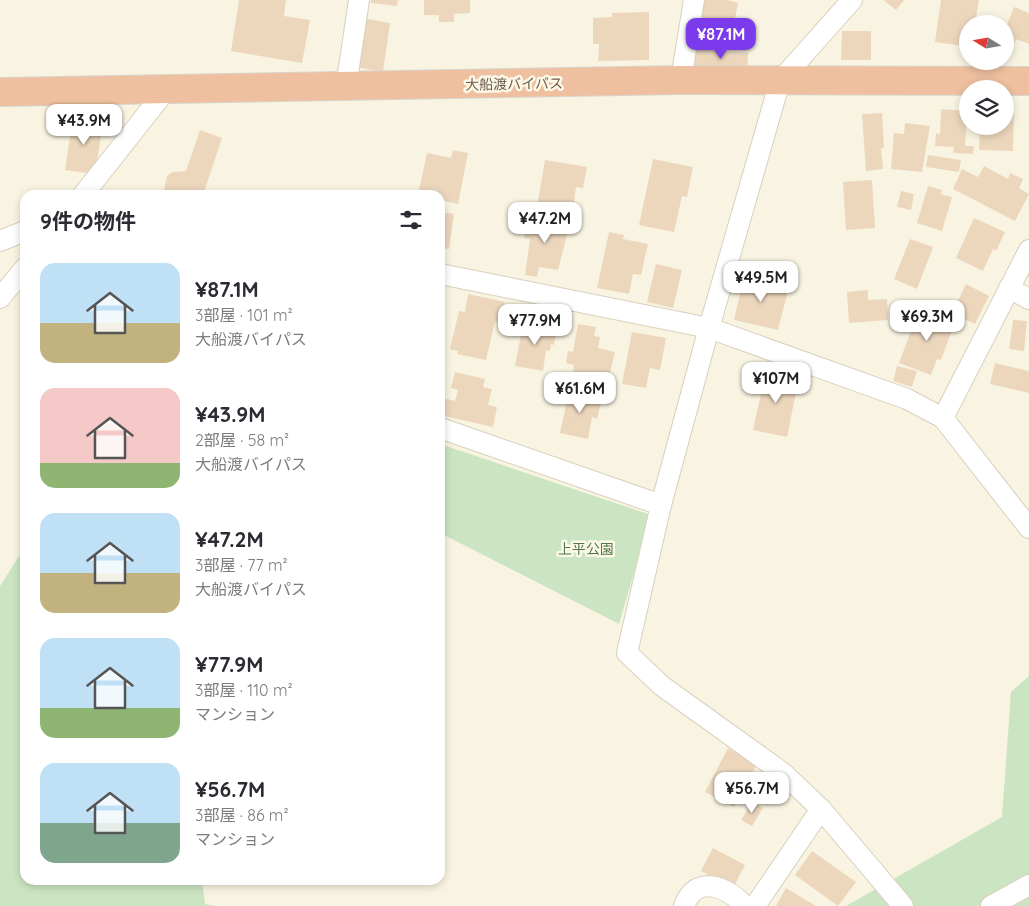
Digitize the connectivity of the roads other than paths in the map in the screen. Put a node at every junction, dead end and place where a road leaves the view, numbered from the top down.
1 (359, 0) edge
2 (694, 0) edge
3 (852, 0) edge
4 (681, 80) junction
5 (1029, 81) edge
6 (780, 82) junction
7 (346, 87) junction
8 (166, 90) junction
9 (0, 92) edge
10 (87, 190) edge
11 (20, 233) edge
12 (0, 241) edge
13 (1029, 250) edge
14 (20, 274) edge
15 (445, 275) edge
16 (1009, 288) junction
17 (0, 298) edge
18 (1029, 299) edge
19 (709, 328) junction
20 (943, 418) junction
21 (445, 430) edge
22 (661, 505) junction
23 (1029, 528) edge
24 (821, 809) junction
25 (1029, 885) edge
26 (684, 906) edge
27 (745, 906) edge
28 (755, 906) edge
29 (903, 906) edge
30 (991, 906) edge

1 - 7 street
2 - 4 street
3 - 6 street
4 - 6 highway, 大船渡バイパス
4 - 7 highway, 大船渡バイパス
5 - 6 highway, 大船渡バイパス
6 - 19 street
7 - 8 highway, 大船渡バイパス
8 - 9 highway, 大船渡バイパス
8 - 10 street
11 - 12 street
13 - 16 street
14 - 17 street
15 - 19 street
16 - 18 street
16 - 20 street
19 - 20 street
19 - 22 street
20 - 23 street
21 - 22 street
22 - 24 street
24 - 28 street
24 - 29 street
25 - 30 street
26 - 27 street

